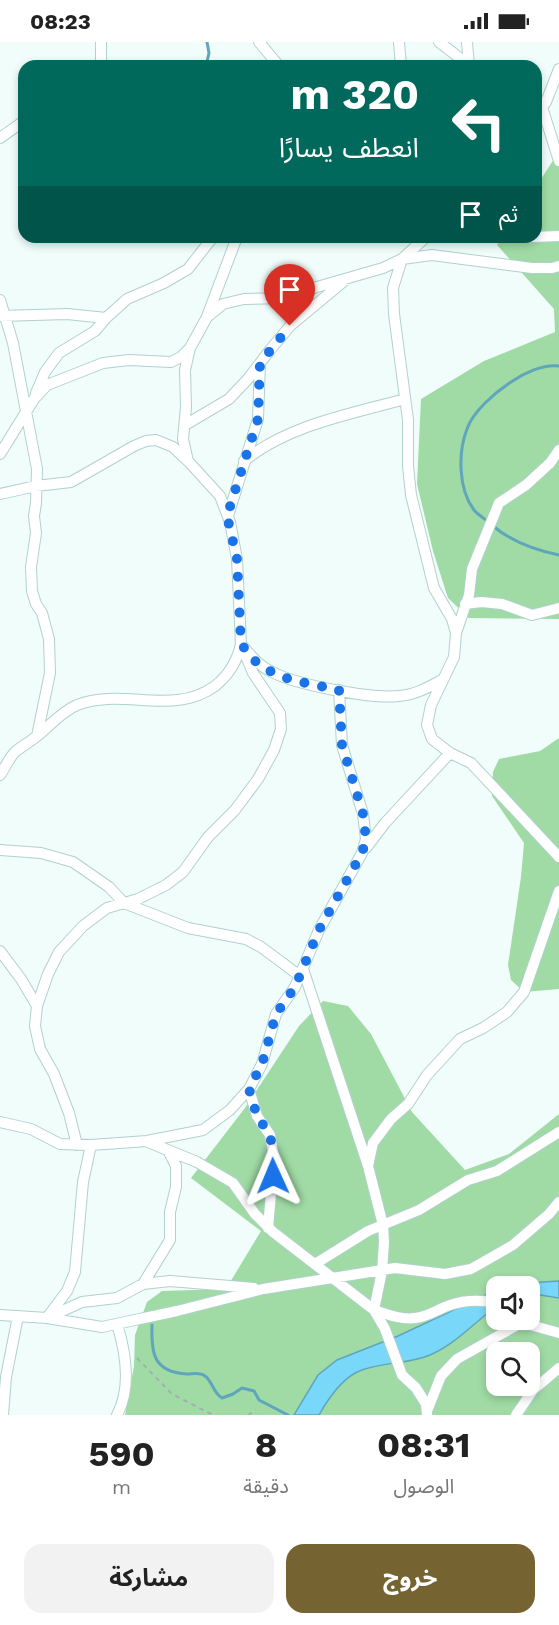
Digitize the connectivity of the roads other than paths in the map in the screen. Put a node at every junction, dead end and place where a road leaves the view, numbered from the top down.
1 (100, 42) edge
2 (259, 42) edge
3 (399, 42) edge
4 (439, 42) edge
5 (467, 42) edge
6 (101, 60) edge
7 (274, 60) edge
8 (400, 60) edge
9 (462, 60) edge
10 (468, 60) edge
11 (559, 69) edge
12 (542, 105) edge
13 (542, 118) edge
14 (18, 125) edge
15 (0, 138) edge
16 (559, 161) edge
17 (559, 236) edge
18 (542, 237) edge
19 (208, 243) edge
20 (235, 243) edge
21 (419, 243) edge
22 (402, 259) junction
23 (559, 266) edge
24 (348, 278) junction
25 (0, 300) edge
26 (2, 316) edge
27 (207, 317) junction
28 (106, 318) junction
29 (190, 348) junction
30 (260, 363) junction
31 (34, 399) junction
32 (405, 399) junction
33 (26, 411) junction
34 (184, 425) junction
35 (559, 450) edge
36 (0, 454) edge
37 (188, 461) junction
38 (244, 461) junction
39 (36, 486) junction
40 (0, 494) edge
41 (227, 516) junction
42 (465, 604) junction
43 (559, 608) edge
44 (456, 633) junction
45 (241, 644) junction
46 (442, 680) junction
47 (339, 690) junction
48 (38, 736) junction
49 (450, 753) junction
50 (0, 775) edge
51 (0, 850) edge
52 (362, 853) junction
53 (559, 857) edge
54 (559, 891) edge
55 (124, 903) junction
56 (0, 951) edge
57 (302, 973) junction
58 (37, 1006) junction
59 (249, 1089) junction
60 (0, 1122) edge
61 (559, 1132) edge
62 (147, 1142) junction
63 (77, 1144) junction
64 (91, 1146) junction
65 (168, 1150) junction
66 (368, 1166) junction
67 (559, 1202) edge
68 (383, 1225) junction
69 (268, 1228) junction
70 (315, 1264) junction
71 (382, 1271) junction
72 (335, 1279) junction
73 (143, 1284) junction
74 (263, 1289) junction
75 (486, 1302) edge
76 (374, 1310) junction
77 (0, 1315) edge
78 (18, 1316) junction
79 (47, 1318) junction
80 (117, 1324) junction
81 (540, 1328) edge
82 (504, 1330) edge
83 (559, 1333) edge
84 (123, 1344) junction
85 (135, 1356) road end
86 (559, 1368) edge
87 (427, 1414) edge
88 (3, 1415) edge
89 (117, 1415) edge
90 (516, 1415) edge

1 - 6 street
2 - 7 street
3 - 8 street
4 - 9 street
5 - 10 street
11 - 12 street
13 - 16 street
14 - 15 street
17 - 18 street
19 - 28 street
20 - 27 street
21 - 22 street
22 - 23 street
22 - 24 street
22 - 32 street
24 - 27 street
24 - 30 street
25 - 26 street
26 - 28 street
26 - 33 street
27 - 29 street
28 - 31 street
29 - 31 street
29 - 34 street
30 - 34 street
30 - 38 street
31 - 33 street
32 - 38 street
32 - 44 street
33 - 36 street
33 - 39 street
34 - 37 street
35 - 42 street
37 - 39 street
37 - 41 street
38 - 41 street
39 - 40 street
39 - 48 street
41 - 45 street
42 - 43 street
42 - 44 street
44 - 46 street
45 - 47 street
45 - 48 street
45 - 55 street
46 - 47 street
46 - 49 street
47 - 52 street
48 - 50 street
49 - 52 street
49 - 53 street
51 - 55 street
52 - 57 street
54 - 66 street
55 - 57 street
55 - 58 street
56 - 58 street
57 - 59 street
57 - 66 street
58 - 63 street
59 - 62 street
59 - 69 street
60 - 63 street
61 - 68 street
62 - 64 street
62 - 65 street
63 - 64 street
64 - 79 street
65 - 69 street
65 - 73 street
66 - 68 street
67 - 71 street
68 - 70 street
68 - 71 street
69 - 70 street
70 - 72 street
71 - 72 street
71 - 76 street
72 - 74 street
72 - 76 street
73 - 74 street
73 - 79 street
74 - 80 street
75 - 76 street
76 - 87 street
77 - 78 street
78 - 79 street
78 - 88 street
79 - 80 street
80 - 84 street
81 - 83 street
82 - 87 street
84 - 85 street
84 - 89 street
86 - 90 street

